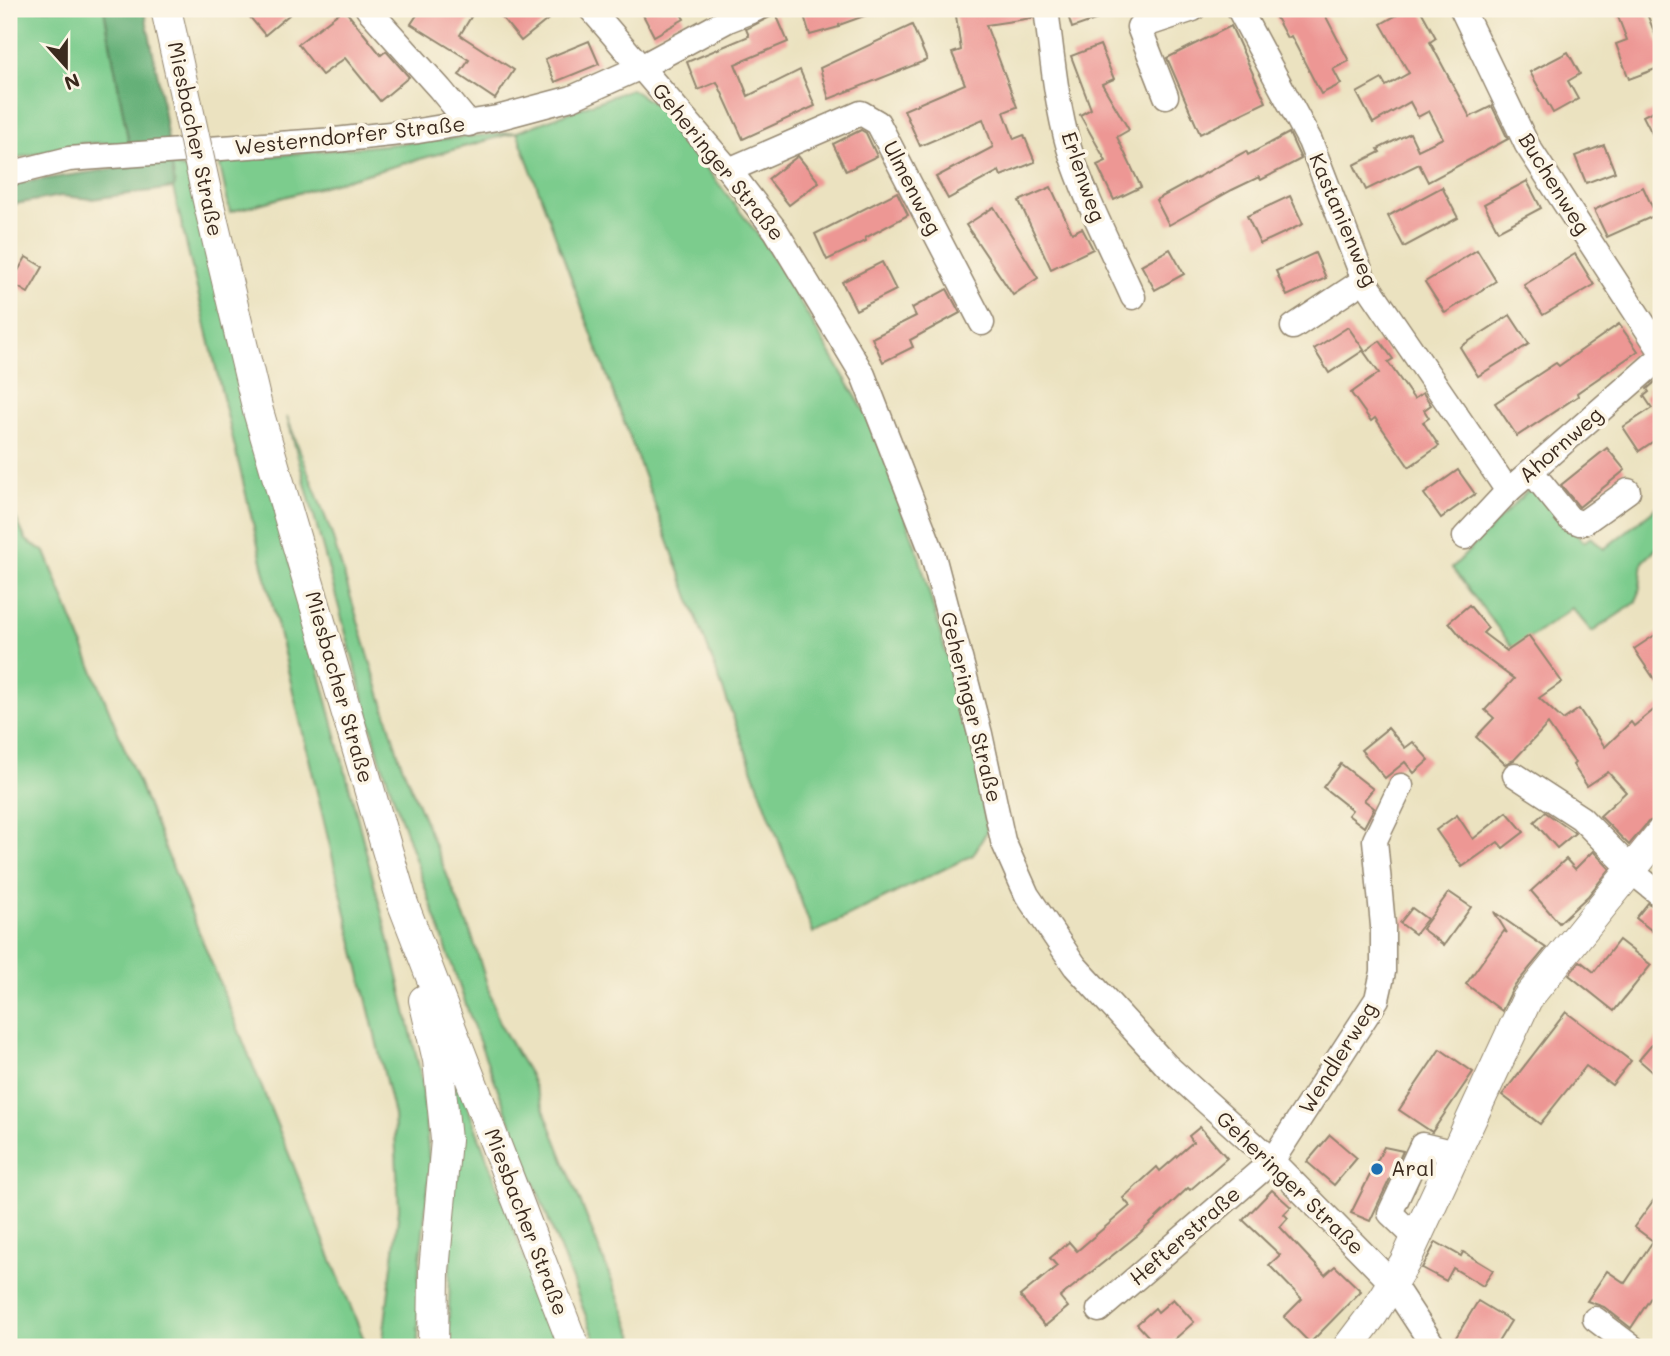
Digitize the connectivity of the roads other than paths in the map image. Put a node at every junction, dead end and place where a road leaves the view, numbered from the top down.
1 (166, 9) edge
2 (369, 9) edge
3 (591, 9) edge
4 (756, 9) edge
5 (1046, 9) edge
6 (1193, 9) edge
7 (1239, 9) edge
8 (1462, 9) edge
9 (641, 67) junction
10 (1166, 96) dead end
11 (469, 124) junction
12 (729, 170) junction
13 (9, 174) edge
14 (1364, 280) junction
15 (1133, 297) dead end
16 (982, 323) dead end
17 (1293, 327) dead end
18 (1661, 351) edge
19 (1661, 358) edge
20 (1531, 471) junction
21 (1508, 491) junction
22 (1628, 491) dead end
23 (1465, 537) dead end
24 (1515, 775) dead end
25 (1401, 786) dead end
26 (1661, 833) edge
27 (1631, 869) junction
28 (1661, 895) edge
29 (403, 904) junction
30 (1272, 1161) junction
31 (1392, 1283) junction
32 (1098, 1310) dead end
33 (1595, 1319) dead end
34 (433, 1347) edge
35 (574, 1347) edge
36 (1348, 1347) edge
37 (1434, 1347) edge
38 (1632, 1347) edge

1 - 29 main road, Miesbacher Straße, bridge
2 - 11 street
3 - 9 street, Geheringer Straße
4 - 9 street, Westerndorfer Straße
5 - 15 street, Erlenweg
6 - 10 street
7 - 14 street, Kastanienweg
8 - 18 street, Buchenweg
9 - 11 street, Westerndorfer Straße
9 - 12 street, Geheringer Straße
11 - 13 street, Westerndorfer Straße
12 - 16 street, Ulmenweg
12 - 30 street, Geheringer Straße
14 - 17 street
14 - 21 street, Kastanienweg
19 - 20 street, Ahornweg
20 - 21 street, Ahornweg
20 - 22 street
21 - 23 street, Ahornweg
24 - 27 street
25 - 30 street, Wendlerweg
26 - 27 main road
27 - 28 street
27 - 31 main road
29 - 34 main road
29 - 35 main road, Miesbacher Straße
30 - 31 street, Geheringer Straße
30 - 32 street, Hefterstraße
31 - 36 main road
31 - 37 street, Geheringer Straße
33 - 38 street

